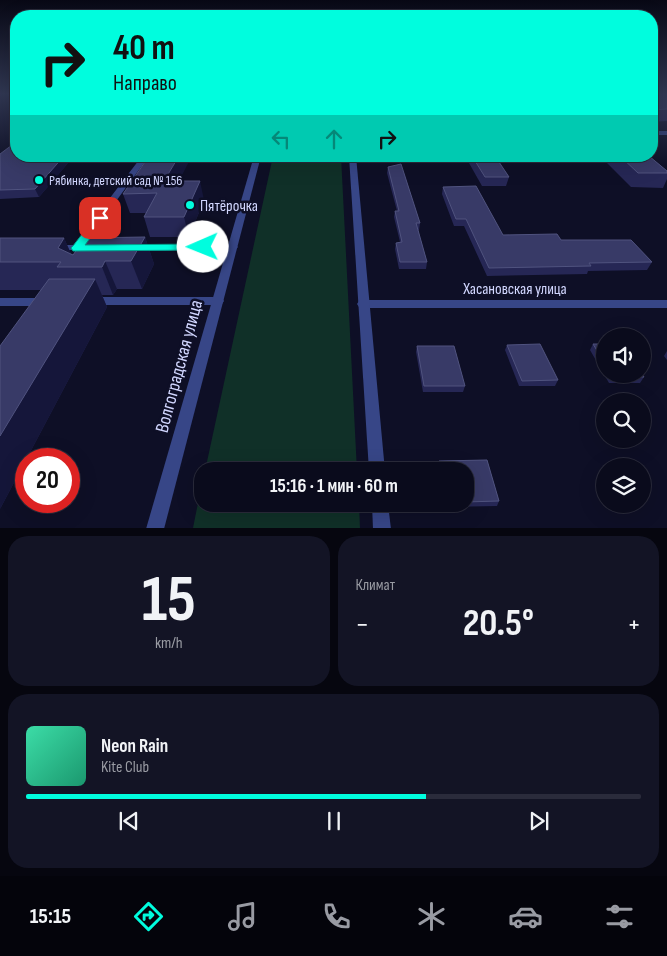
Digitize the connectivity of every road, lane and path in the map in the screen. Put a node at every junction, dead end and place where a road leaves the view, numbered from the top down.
1 (142, 162) edge
2 (256, 162) edge
3 (352, 162) edge
4 (233, 247) junction
5 (77, 248) junction
6 (96, 248) edge
7 (125, 248) edge
8 (48, 249) edge
9 (79, 301) edge
10 (218, 301) junction
11 (0, 302) edge
12 (363, 304) junction
13 (667, 304) edge
14 (39, 317) edge
15 (376, 462) edge
16 (381, 512) edge
17 (155, 528) edge
18 (382, 528) edge

1 - 5 street
2 - 4 street, Волгоградская улица
3 - 12 street
4 - 7 street
4 - 10 street, Волгоградская улица
5 - 6 street
5 - 8 street
9 - 10 street
10 - 17 street, Волгоградская улица
11 - 14 street
12 - 13 street, Хасановская улица
12 - 15 street
16 - 18 street

